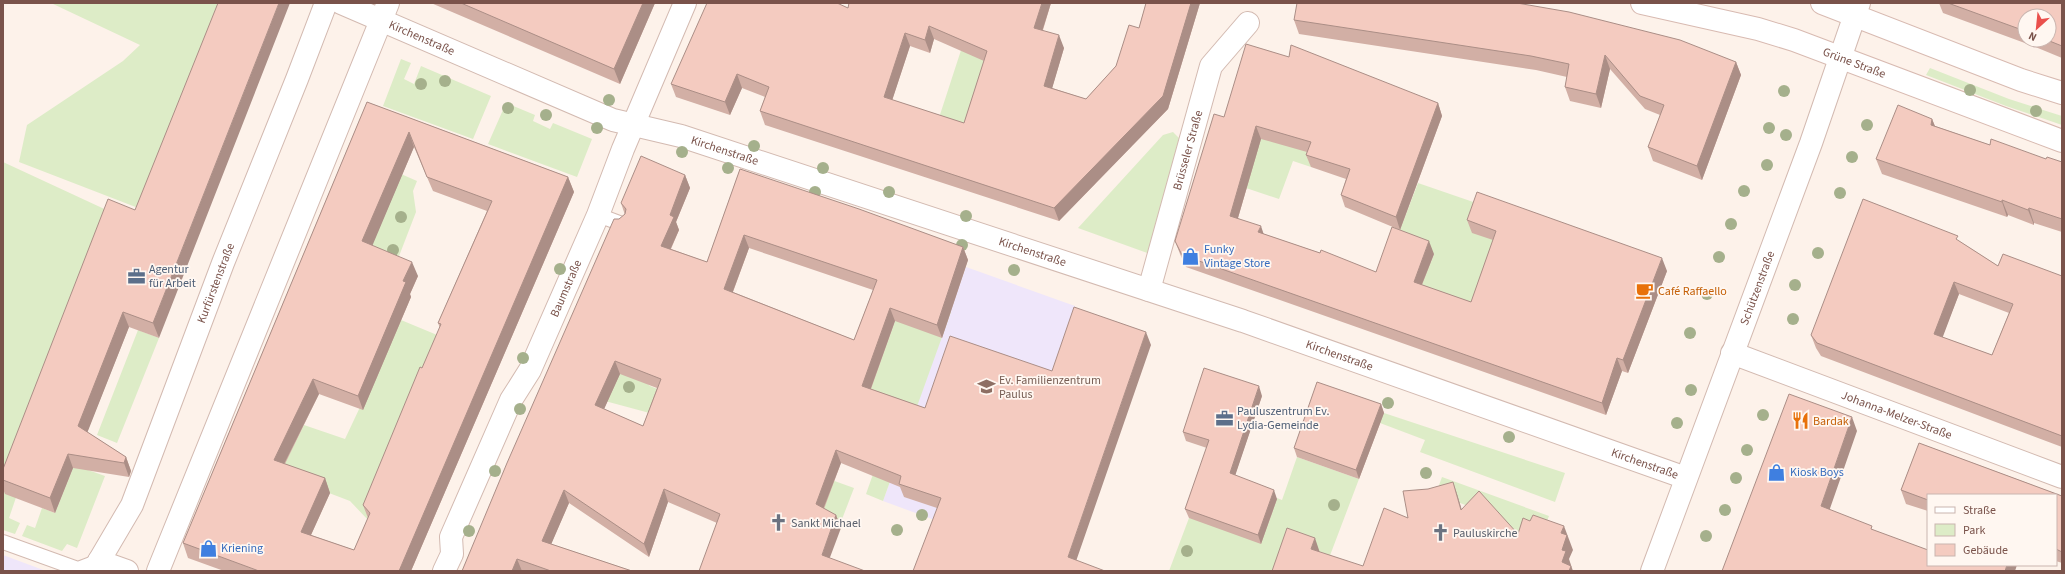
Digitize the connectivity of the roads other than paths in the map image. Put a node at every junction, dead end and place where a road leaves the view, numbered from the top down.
1 (326, 3) edge
2 (340, 3) edge
3 (685, 3) edge
4 (1642, 3) edge
5 (1822, 3) edge
6 (1856, 9) edge
7 (385, 11) edge
8 (1248, 23) dead end
9 (1840, 57) junction
10 (2062, 93) edge
11 (633, 124) junction
12 (2062, 142) edge
13 (598, 214) junction
14 (622, 224) edge
15 (1149, 290) junction
16 (1732, 353) junction
17 (2062, 477) edge
18 (1686, 478) junction
19 (3, 542) edge
20 (97, 566) edge
21 (127, 571) edge
22 (158, 571) edge
23 (444, 571) edge
24 (1652, 571) edge

1 - 20 street, Kurfürstenstraße
2 - 7 street
3 - 11 street, Baumstraße
4 - 9 street, Grüne Straße
5 - 6 street
6 - 9 street, Schützenstraße
6 - 10 street
7 - 11 street, Kirchenstraße
7 - 22 street
8 - 15 street, Brüsseler Straße
9 - 12 street, Grüne Straße
9 - 16 street, Schützenstraße
11 - 13 street, Baumstraße
11 - 15 street, Kirchenstraße
13 - 14 lane
13 - 23 street, Baumstraße
15 - 18 street, Kirchenstraße
16 - 17 street, Johanna-Melzer-Straße
16 - 18 street, Schützenstraße
18 - 24 street, Schützenstraße
19 - 20 lane
20 - 21 street

